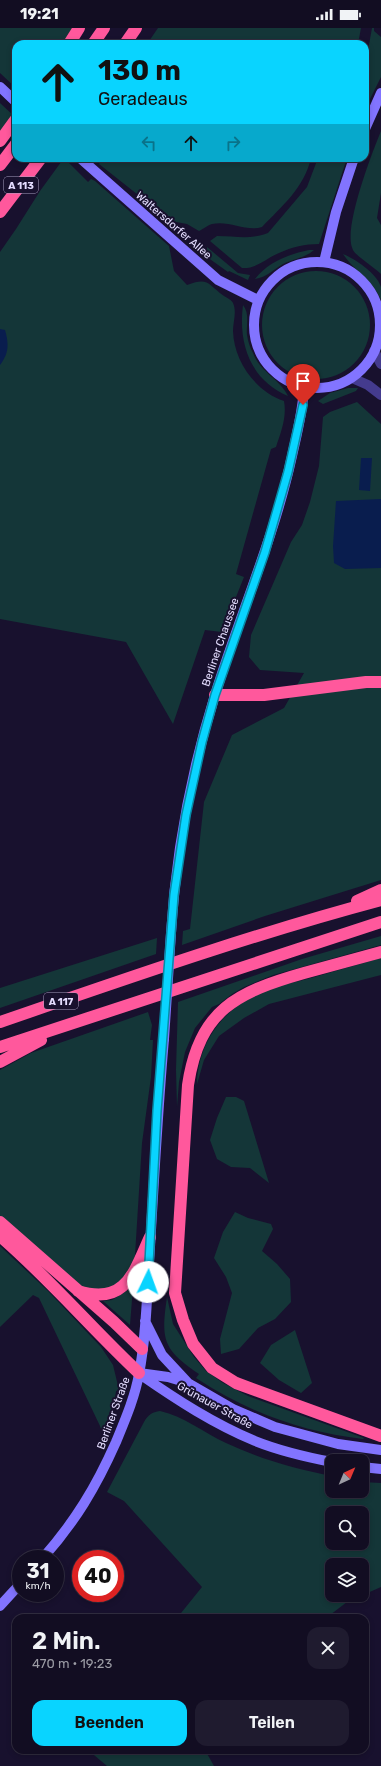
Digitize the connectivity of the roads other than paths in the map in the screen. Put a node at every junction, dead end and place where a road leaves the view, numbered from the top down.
1 (79, 28) edge
2 (104, 28) edge
3 (136, 28) edge
4 (72, 40) edge
5 (95, 40) edge
6 (127, 40) edge
7 (0, 87) edge
8 (381, 93) edge
9 (12, 98) edge
10 (369, 120) edge
11 (12, 124) edge
12 (0, 141) edge
13 (12, 149) edge
14 (38, 162) edge
15 (84, 162) edge
16 (353, 162) edge
17 (0, 165) edge
18 (0, 212) edge
19 (324, 262) junction
20 (258, 300) junction
21 (374, 351) junction
22 (381, 364) edge
23 (352, 378) junction
24 (304, 387) junction
25 (381, 395) edge
26 (381, 682) edge
27 (215, 695) junction
28 (381, 890) edge
29 (381, 900) edge
30 (329, 914) junction
31 (381, 922) edge
32 (381, 952) edge
33 (83, 1019) junction
34 (0, 1022) edge
35 (164, 1039) joint
36 (0, 1047) edge
37 (0, 1062) edge
38 (0, 1222) edge
39 (0, 1236) edge
40 (150, 1237) junction
41 (77, 1290) junction
42 (145, 1321) junction
43 (142, 1349) junction
44 (140, 1373) junction
45 (188, 1383) junction
46 (381, 1436) edge
47 (381, 1450) edge
48 (325, 1461) edge
49 (369, 1468) edge
50 (381, 1469) edge
51 (49, 1550) edge
52 (12, 1593) edge
53 (0, 1606) edge

1 - 4 highway
2 - 5 highway
3 - 6 highway
7 - 9 street
8 - 10 street
11 - 12 highway
13 - 17 highway, A 113
14 - 18 highway, A 113
15 - 20 street, Waltersdorfer Allee
16 - 19 street
19 - 20 street
19 - 21 street
20 - 24 street
21 - 22 street
21 - 23 street
23 - 24 street
23 - 25 street
24 - 27 street, Berliner Chaussee
26 - 27 highway
27 - 35 street, Berliner Chaussee, bridge
28 - 30 highway
29 - 30 highway, A 117
30 - 34 highway, A 117
31 - 33 highway, A 117
32 - 46 highway
33 - 36 highway, A 117
33 - 37 highway
35 - 40 street, Berliner Straße
38 - 41 highway
39 - 44 highway
40 - 41 highway
40 - 42 street, Berliner Straße
41 - 43 highway
42 - 43 street, Berliner Straße
42 - 45 street, Grünauer Straße
43 - 44 street, Berliner Straße
44 - 45 street, Grünauer Straße
44 - 48 street, Grünauer Straße
44 - 51 street, Berliner Straße
45 - 47 street, Grünauer Straße
49 - 50 street
52 - 53 street

